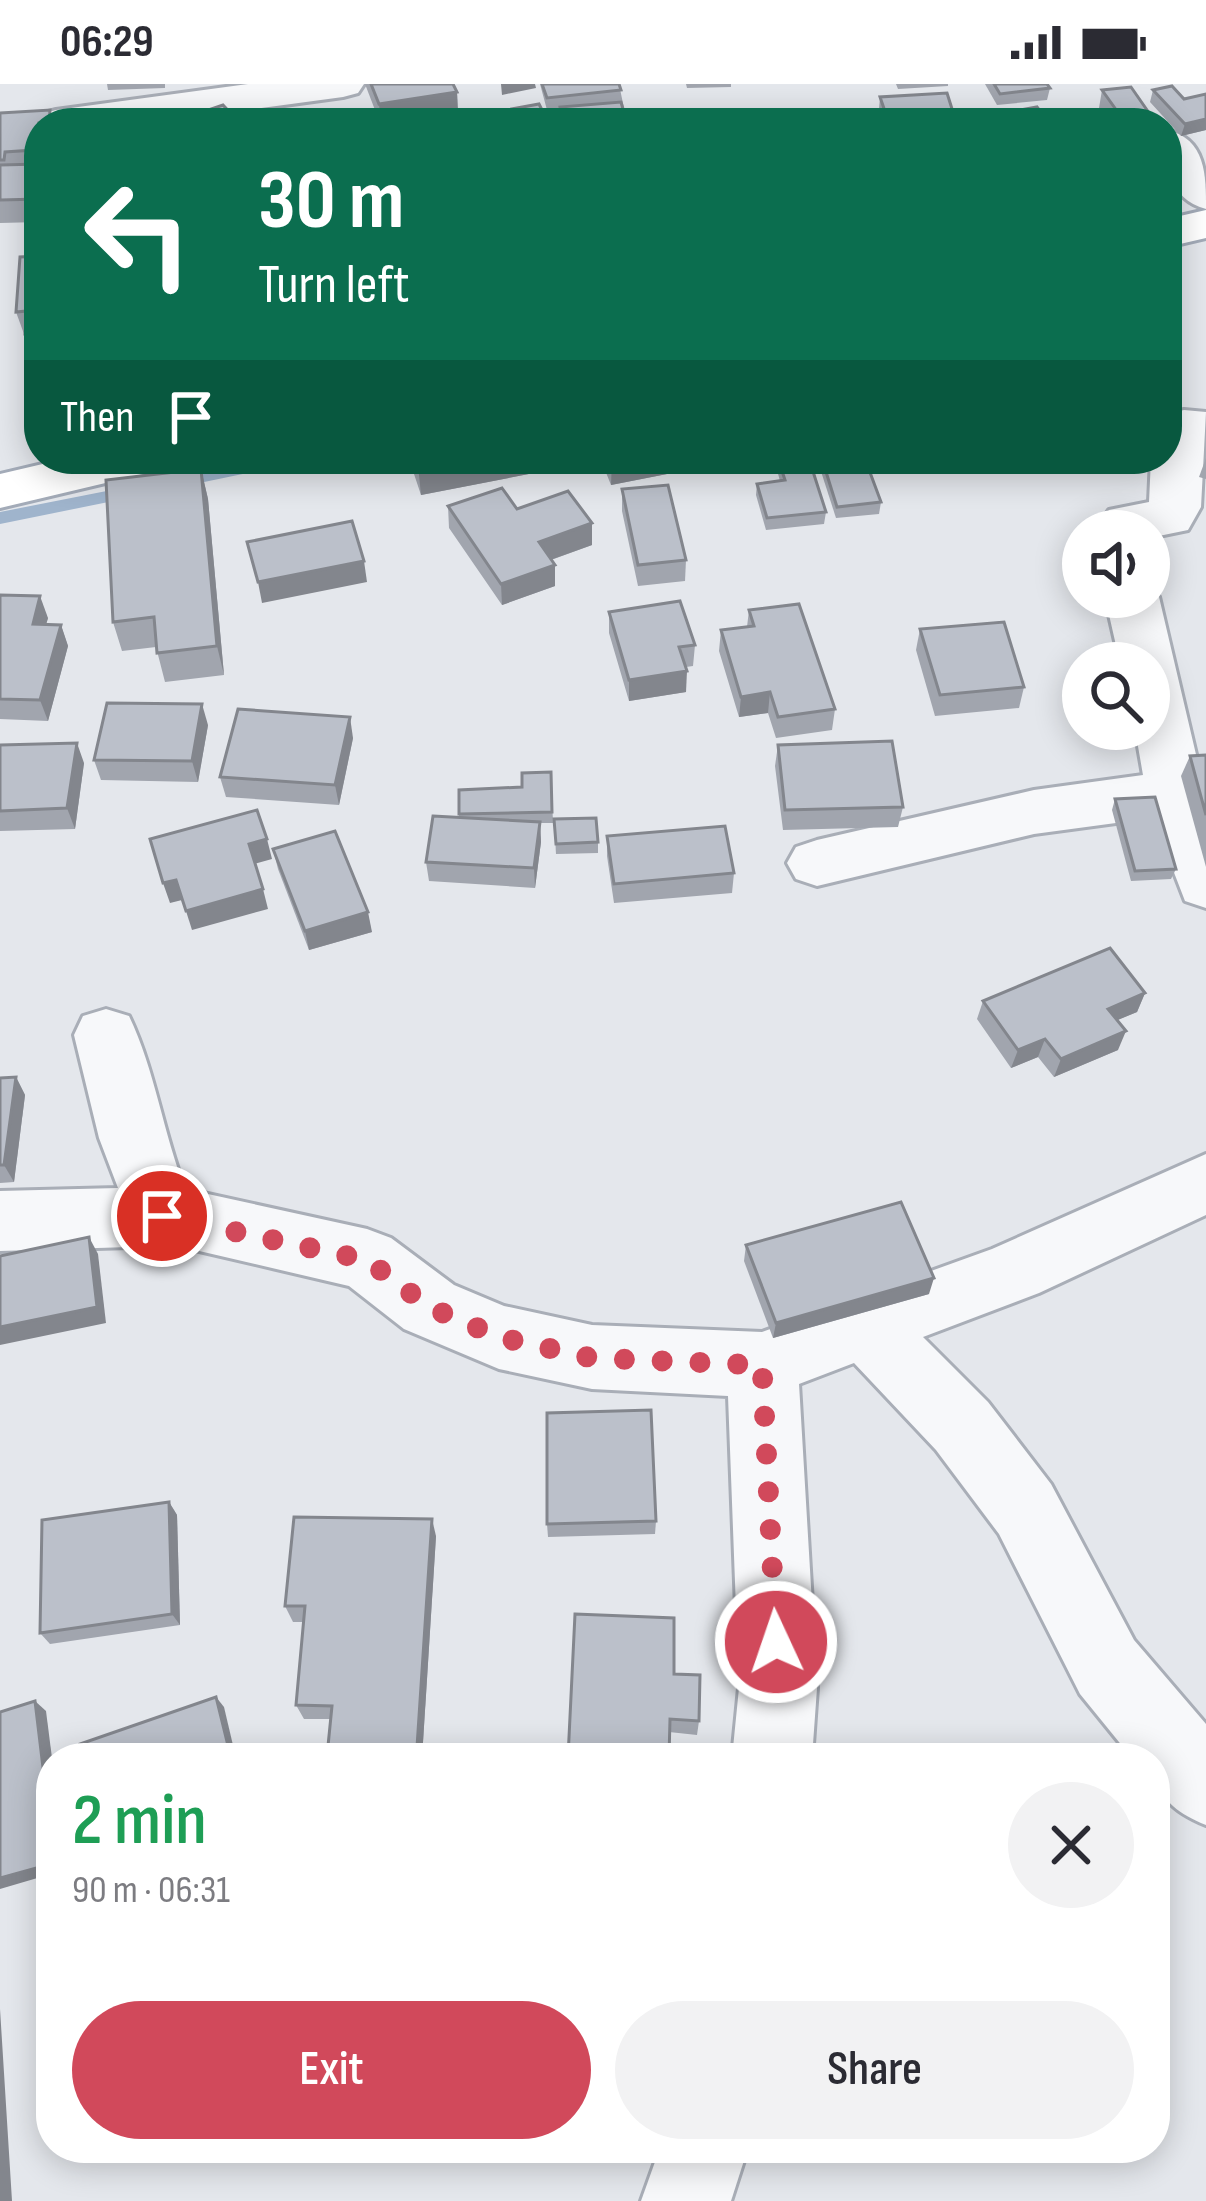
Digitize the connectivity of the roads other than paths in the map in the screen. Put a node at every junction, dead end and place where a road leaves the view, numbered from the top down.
1 (343, 84) edge
2 (164, 108) edge
3 (1182, 163) edge
4 (1206, 195) edge
5 (71, 474) edge
6 (1176, 474) edge
7 (0, 490) edge
8 (1170, 515) edge
9 (1169, 750) edge
10 (1175, 793) junction
11 (817, 863) dead end
12 (1206, 884) edge
13 (106, 1034) dead end
14 (1206, 1183) edge
15 (162, 1216) junction
16 (0, 1221) edge
17 (866, 1326) junction
18 (762, 1365) junction
19 (773, 1743) edge
20 (1206, 1786) edge
21 (699, 2163) edge
22 (686, 2201) edge

1 - 2 street
3 - 4 street
5 - 7 main road
6 - 8 street
9 - 10 street
10 - 11 street
10 - 12 street
13 - 15 street
14 - 17 street
15 - 16 street
15 - 18 street
17 - 18 street
17 - 20 street
18 - 19 street
21 - 22 street

